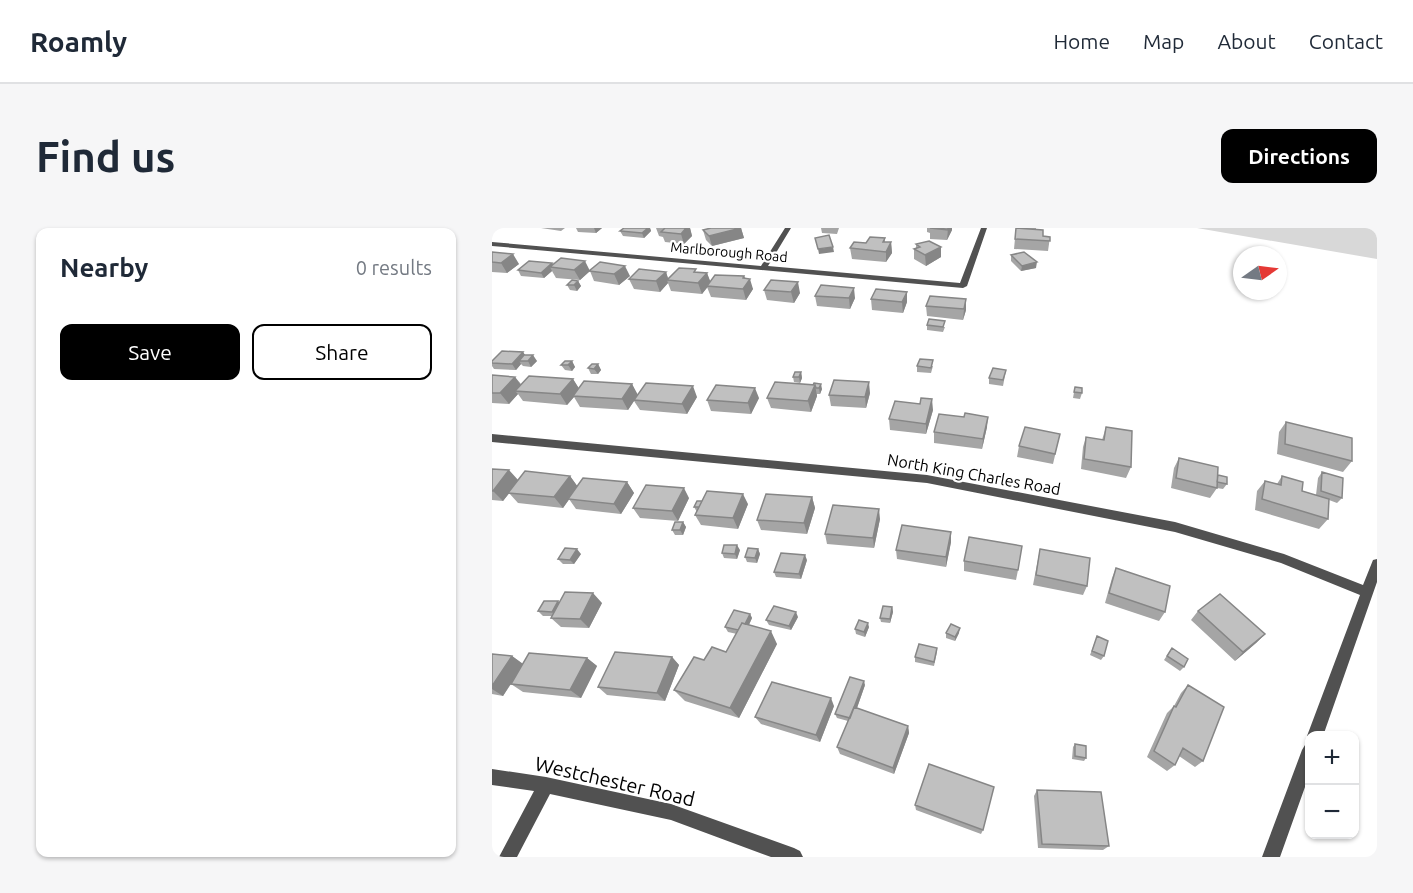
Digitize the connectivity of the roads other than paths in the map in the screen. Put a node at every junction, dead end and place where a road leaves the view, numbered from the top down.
1 (788, 228) edge
2 (984, 228) edge
3 (492, 244) edge
4 (763, 268) junction
5 (492, 438) edge
6 (1377, 564) edge
7 (1366, 592) junction
8 (1316, 731) edge
9 (1305, 764) edge
10 (492, 777) edge
11 (546, 785) junction
12 (508, 857) edge
13 (794, 857) edge
14 (1271, 857) edge

1 - 4 street
2 - 4 street, Marlborough Road
3 - 4 street, Marlborough Road
5 - 7 street, North King Charles Road
6 - 7 street
7 - 8 street
9 - 14 street
10 - 11 street, Westchester Road
11 - 12 street
11 - 13 street, Westchester Road

